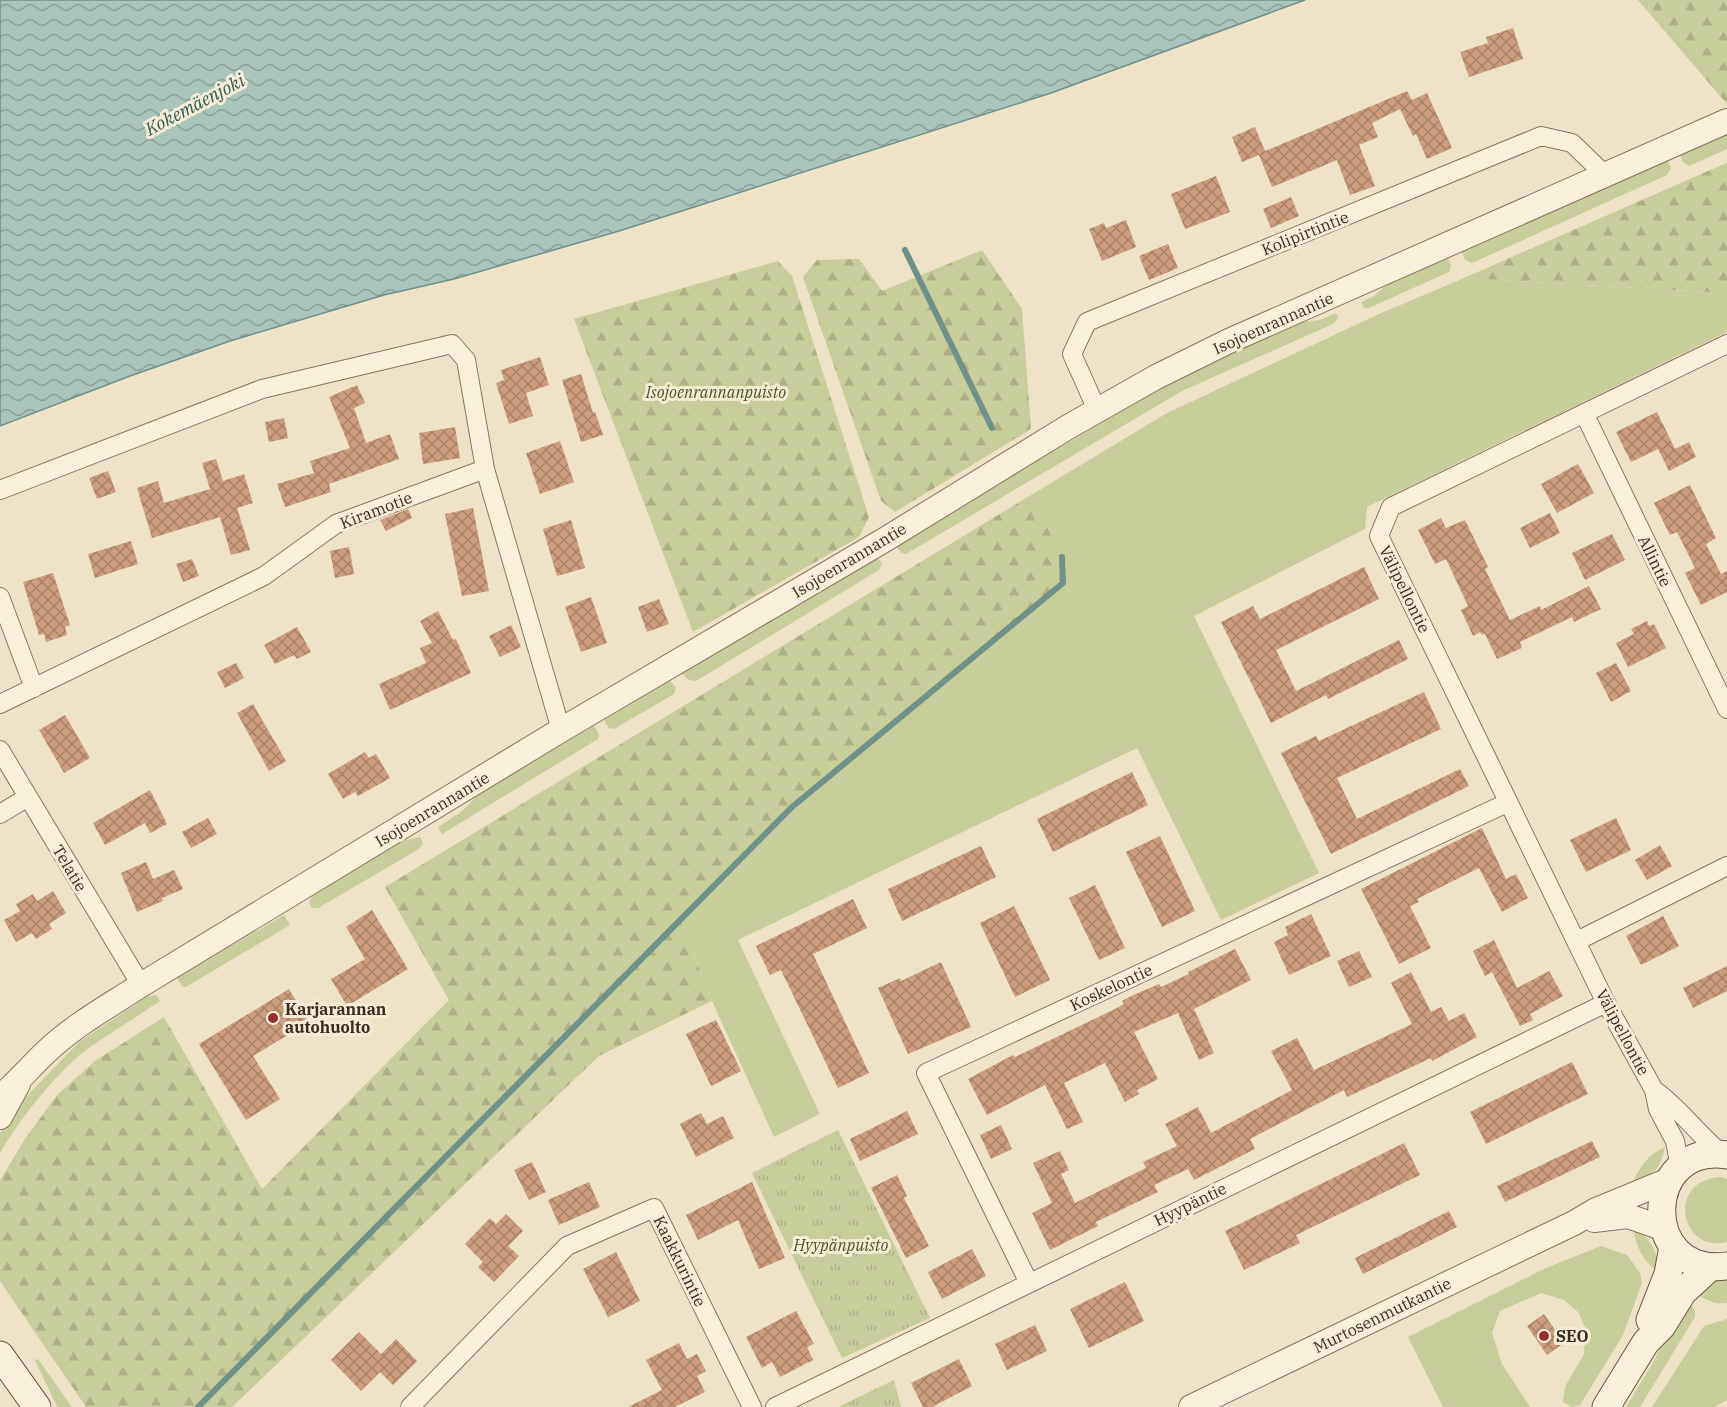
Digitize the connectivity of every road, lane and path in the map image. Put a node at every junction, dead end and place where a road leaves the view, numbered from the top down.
1 (1727, 122) edge
2 (1605, 175) junction
3 (1727, 344) edge
4 (1097, 410) junction
5 (1584, 413) junction
6 (485, 469) junction
7 (0, 490) edge
8 (0, 597) edge
9 (34, 688) junction
10 (0, 704) edge
11 (1727, 709) edge
12 (561, 730) junction
13 (0, 750) edge
14 (27, 797) junction
15 (1507, 803) junction
16 (0, 814) edge
17 (1727, 866) edge
18 (1577, 941) junction
19 (141, 986) junction
20 (1606, 1003) junction
21 (9, 1089) edge
22 (1654, 1090) junction
23 (0, 1117) edge
24 (1724, 1155) edge
25 (1675, 1174) junction
26 (1574, 1223) junction
27 (1668, 1237) junction
28 (1718, 1267) edge
29 (1029, 1283) junction
30 (1646, 1342) junction
31 (0, 1355) edge
32 (37, 1407) edge
33 (410, 1407) edge
34 (752, 1407) edge
35 (775, 1407) edge
36 (1191, 1407) edge
37 (1606, 1407) edge

1 - 2 street, Isojoenrannantie
2 - 4 street, Isojoenrannantie
2 - 4 street, Kolipirtintie
3 - 5 street, Välipellontie
4 - 12 street, Isojoenrannantie
5 - 11 street, Allintie
5 - 15 street, Välipellontie
6 - 7 street
6 - 9 street, Kiramotie
6 - 12 street
8 - 9 street
9 - 10 street, Kiramotie
12 - 19 street, Isojoenrannantie
13 - 14 street, Telatie
14 - 16 street
14 - 19 street, Telatie
15 - 18 street, Välipellontie
15 - 29 street, Koskelontie
17 - 18 street
18 - 20 street, Välipellontie
19 - 21 street, Isojoenrannantie
20 - 22 street, Välipellontie
20 - 29 street, Hyypäntie
21 - 23 street, Isojoenrannantie
22 - 24 street, Välipellontie
22 - 25 street, Välipellontie
24 - 25 main road
25 - 26 street, Murtosenmutkantie
25 - 27 main road
26 - 27 street, Murtosenmutkantie
26 - 36 street, Murtosenmutkantie
27 - 28 main road
27 - 30 main road
28 - 30 main road
29 - 35 street, Hyypäntie
30 - 37 main road
31 - 32 main road
33 - 34 street, Kaakkurintie

